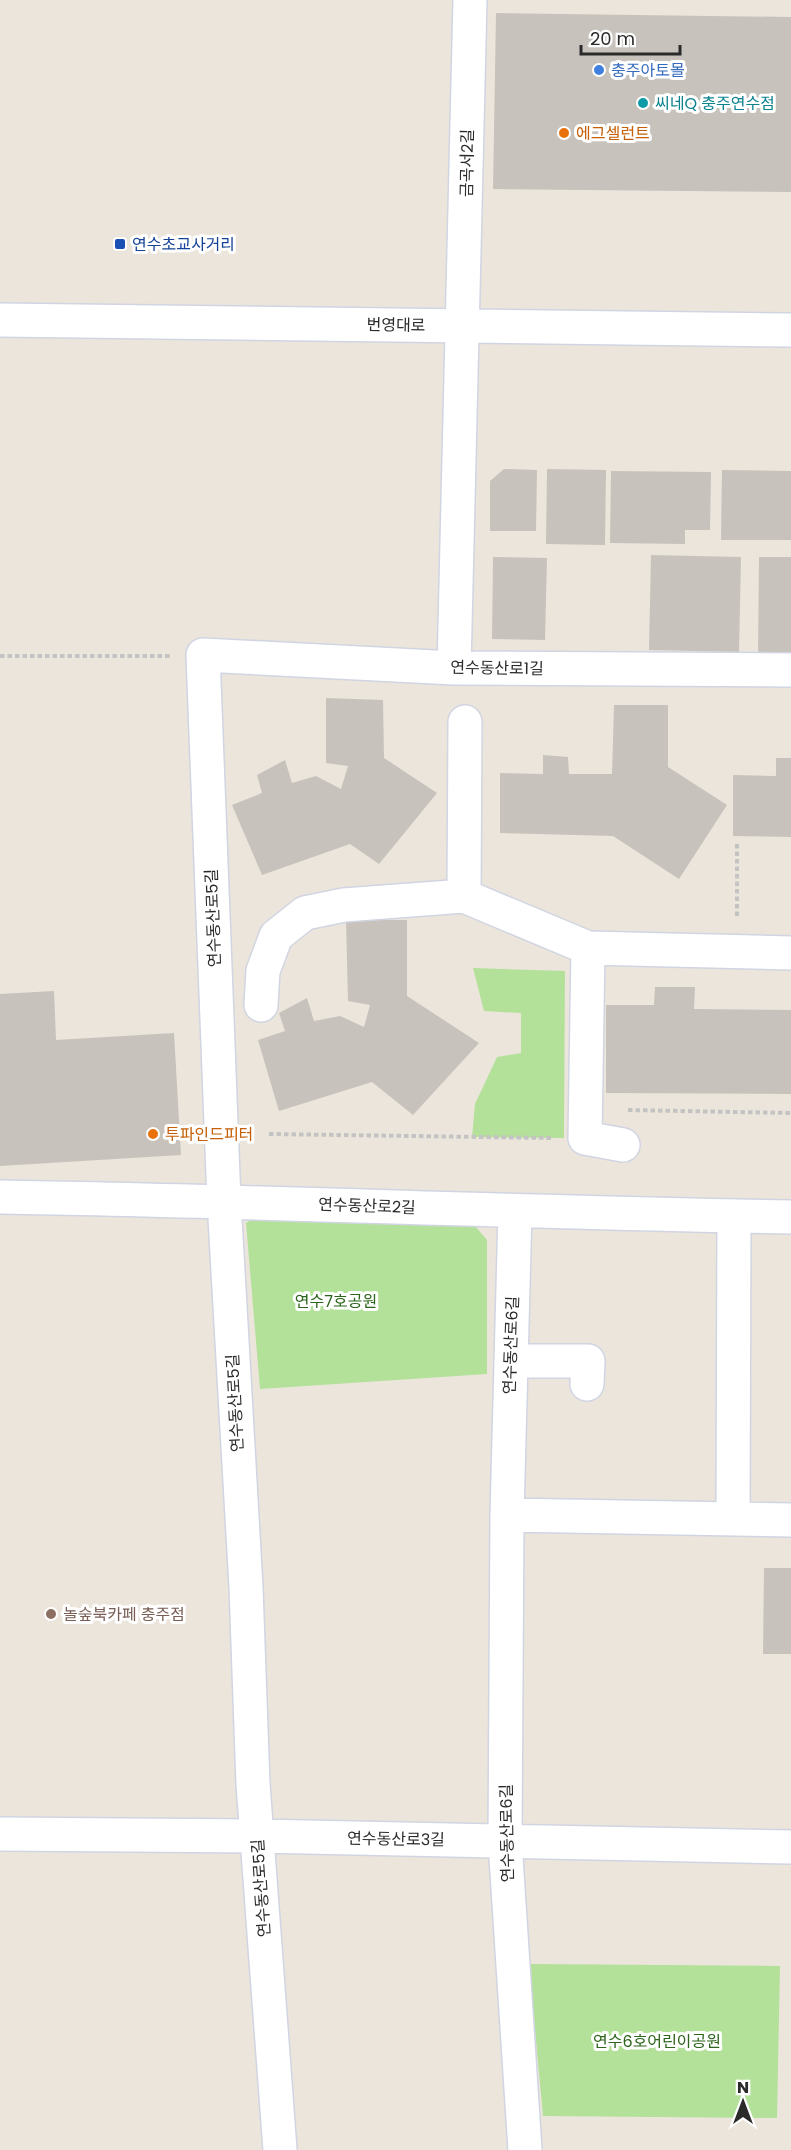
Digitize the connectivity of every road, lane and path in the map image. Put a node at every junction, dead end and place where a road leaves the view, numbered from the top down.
1 (470, 0) edge
2 (0, 320) edge
3 (463, 326) junction
4 (791, 330) edge
5 (203, 655) junction
6 (0, 656) edge
7 (454, 668) junction
8 (791, 670) edge
9 (465, 722) dead end
10 (737, 844) dead end
11 (464, 896) junction
12 (737, 923) dead end
13 (588, 948) junction
14 (791, 953) edge
15 (261, 1005) dead end
16 (791, 1113) edge
17 (585, 1123) junction
18 (269, 1134) dead end
19 (623, 1145) dead end
20 (0, 1197) edge
21 (224, 1201) junction
22 (515, 1211) junction
23 (734, 1216) junction
24 (791, 1217) edge
25 (511, 1361) junction
26 (587, 1384) dead end
27 (507, 1515) junction
28 (733, 1519) junction
29 (791, 1520) edge
30 (0, 1834) edge
31 (258, 1836) junction
32 (505, 1842) junction
33 (791, 1847) edge
34 (280, 2150) edge
35 (525, 2150) edge

1 - 3 street, 금곡서2길
2 - 3 street, 번영대로
3 - 4 street, 번영대로
3 - 7 street, 금곡서2길
5 - 6 path
5 - 7 street, 연수동산로1길
5 - 21 street, 연수동산로5길
7 - 8 street, 연수동산로1길
9 - 11 street
10 - 12 path
11 - 13 street
11 - 15 street
13 - 14 street
13 - 17 street
16 - 17 path
17 - 18 path
17 - 19 street
20 - 21 street, 연수동산로2길
21 - 22 street, 연수동산로2길
21 - 31 street, 연수동산로5길
22 - 23 street, 연수동산로2길
22 - 25 street, 연수동산로6길
23 - 24 street, 연수동산로2길
23 - 28 street
25 - 26 street
25 - 27 street, 연수동산로6길
27 - 28 street
27 - 32 street, 연수동산로6길
28 - 29 street
30 - 31 street, 연수동산로3길
31 - 32 street, 연수동산로3길
31 - 34 street, 연수동산로5길
32 - 33 street, 연수동산로3길
32 - 35 street, 연수동산로6길

